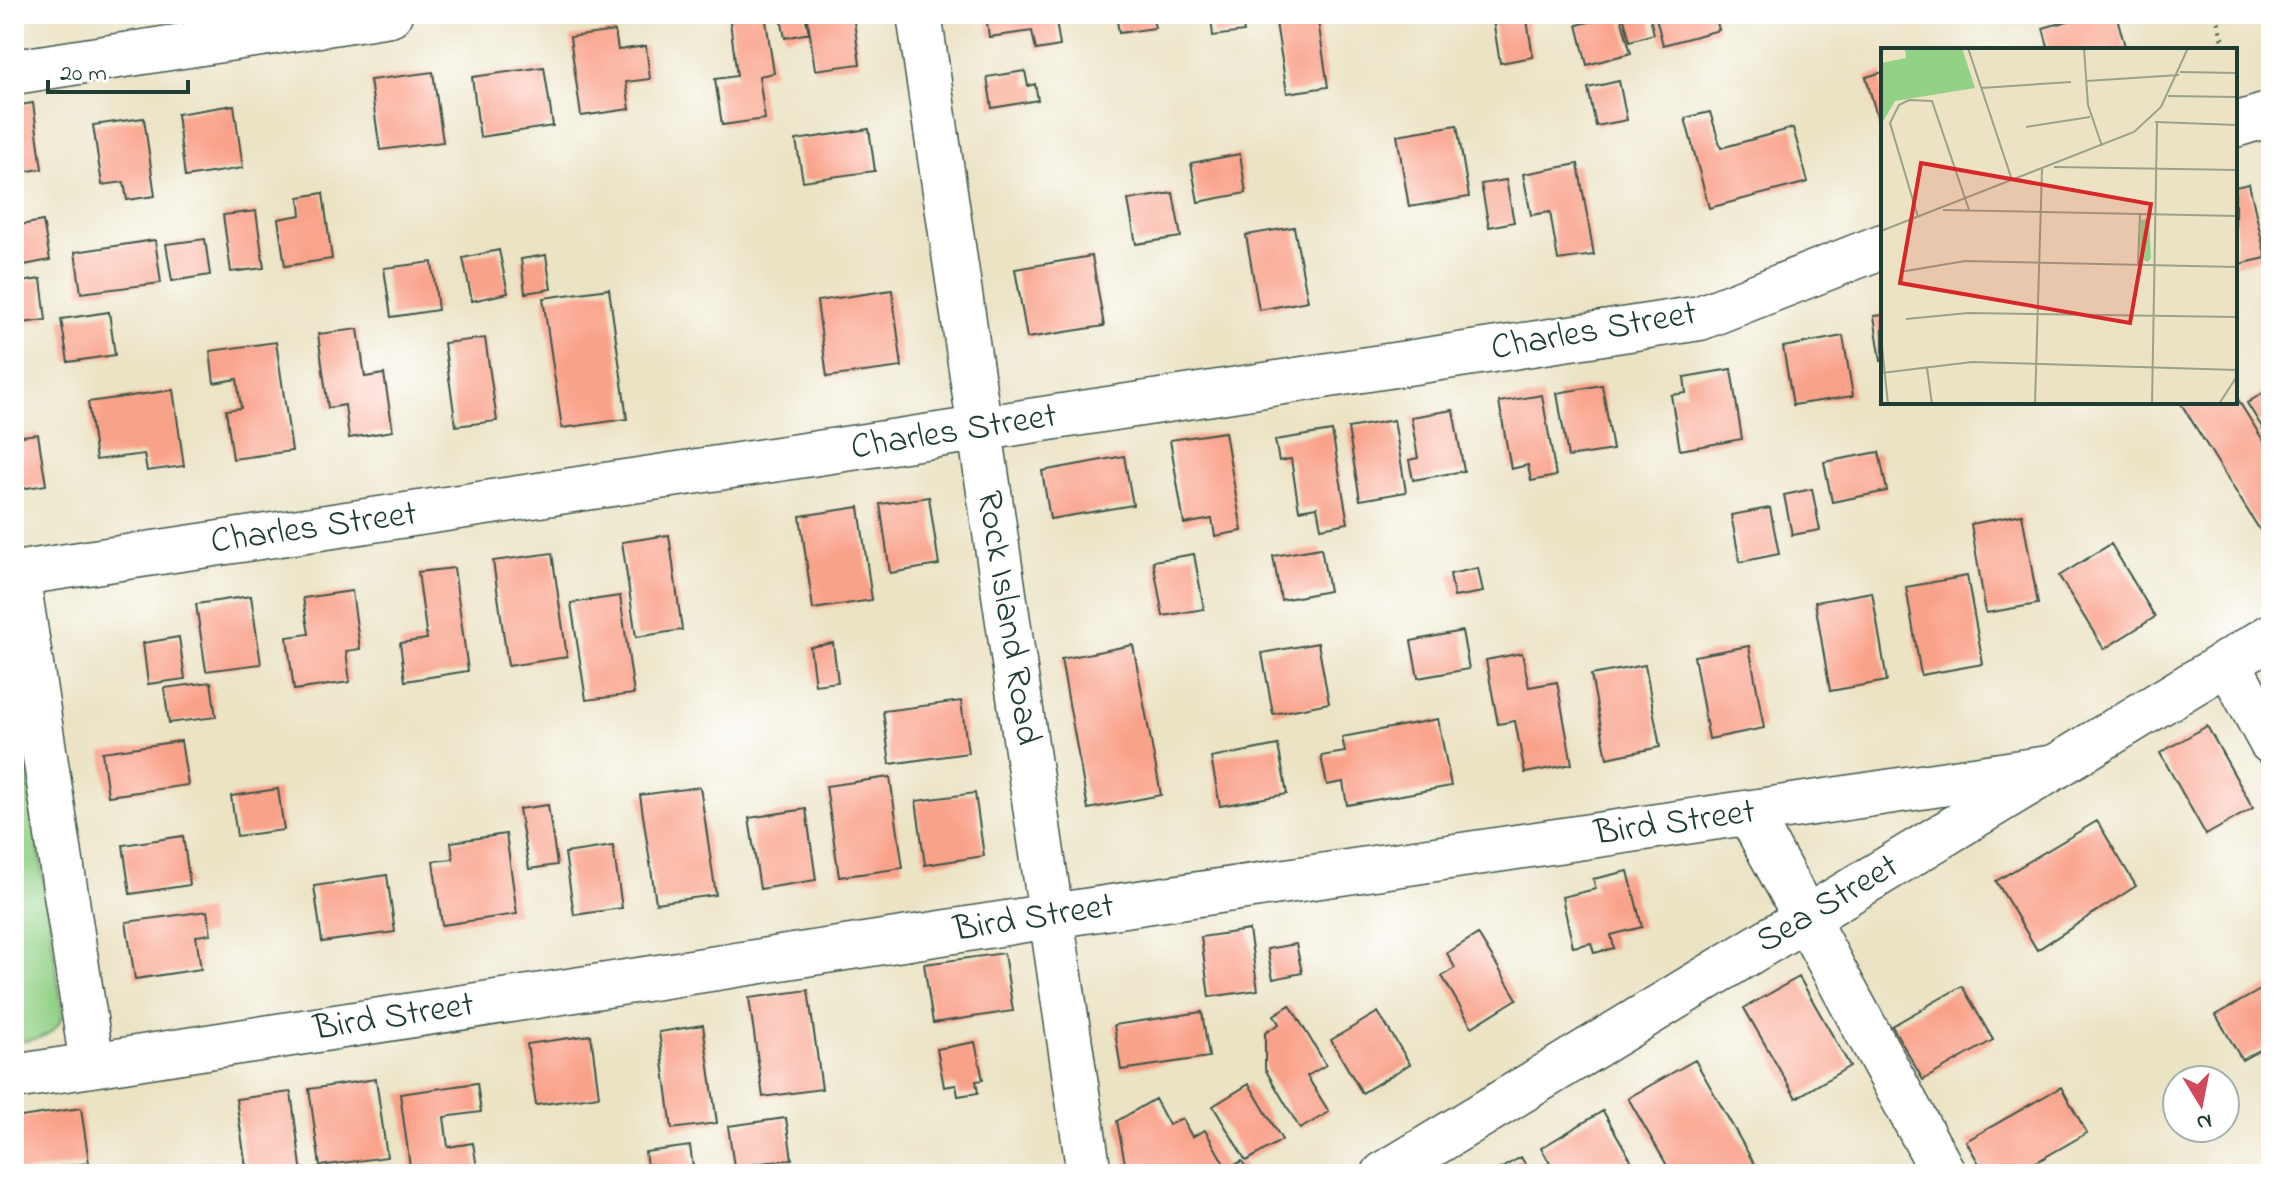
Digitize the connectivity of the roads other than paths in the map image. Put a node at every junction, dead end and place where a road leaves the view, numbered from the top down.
1 (390, 14) edge
2 (919, 14) edge
3 (14, 72) edge
4 (2271, 114) edge
5 (2237, 124) edge
6 (1881, 247) edge
7 (978, 429) junction
8 (16, 573) edge
9 (2271, 636) edge
10 (2228, 662) junction
11 (2271, 742) edge
12 (2055, 767) junction
13 (1749, 813) junction
14 (1051, 916) junction
15 (1805, 918) junction
16 (92, 1065) junction
17 (14, 1077) edge
18 (1089, 1174) edge
19 (1384, 1174) edge
20 (1944, 1174) edge

1 - 3 street
2 - 7 street, Rock Island Road
4 - 5 street
6 - 7 street, Charles Street
7 - 8 street, Charles Street
7 - 14 street, Rock Island Road
8 - 16 street
9 - 10 street, Sea Street
10 - 11 street
10 - 12 street, Sea Street
12 - 13 street, Bird Street
12 - 15 street, Sea Street
13 - 14 street, Bird Street
13 - 15 street
14 - 16 street, Bird Street
14 - 18 street, Rock Island Road
15 - 19 street, Sea Street
15 - 20 street
16 - 17 street, Bird Street

